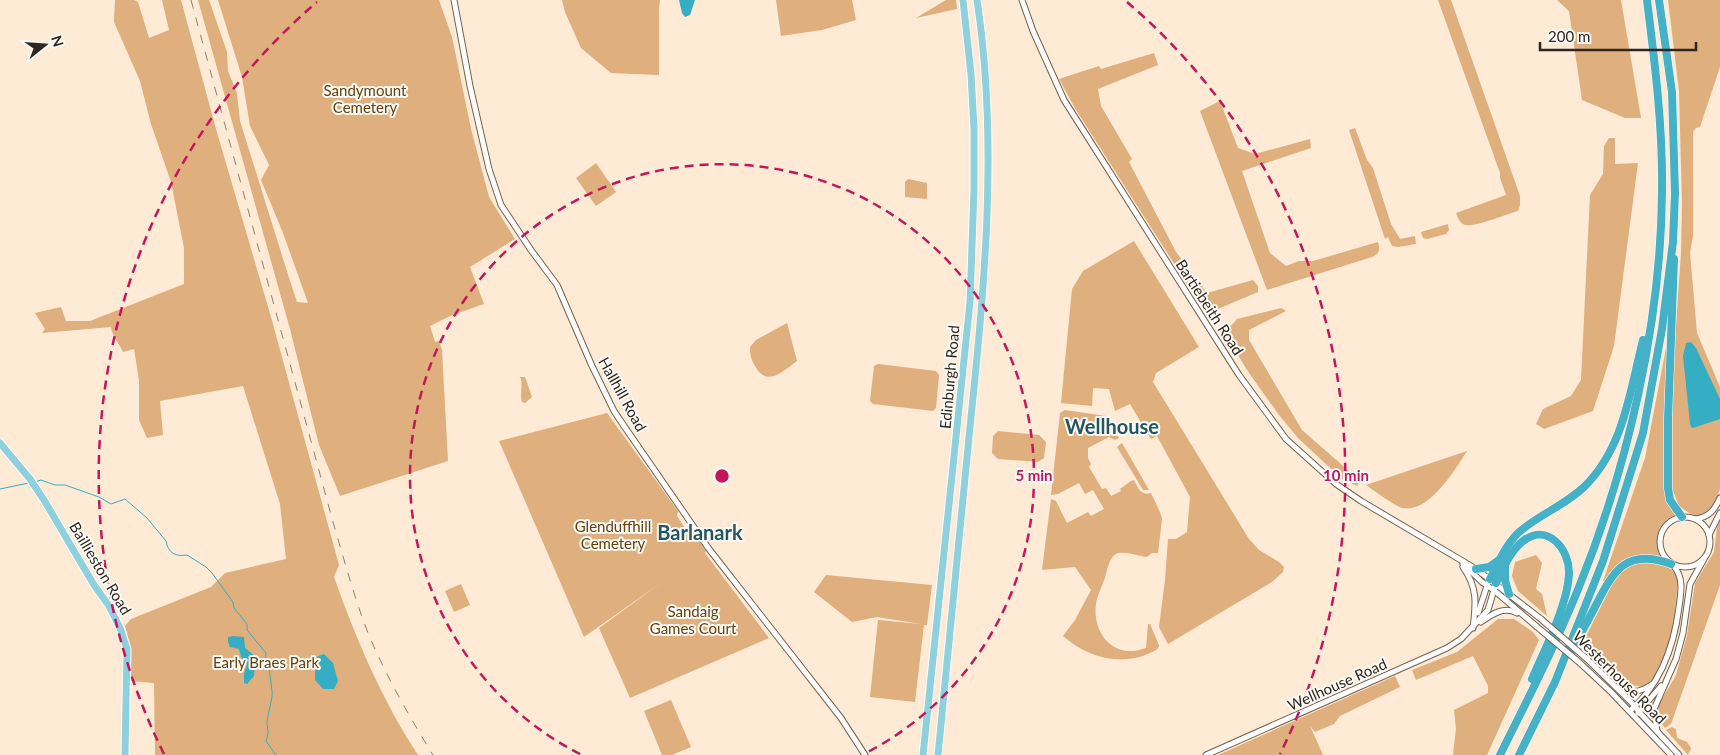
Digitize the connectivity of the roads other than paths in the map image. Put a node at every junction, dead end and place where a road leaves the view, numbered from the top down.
1 (454, 0) edge
2 (962, 0) edge
3 (977, 0) edge
4 (1022, 0) edge
5 (1647, 0) edge
6 (1659, 0) edge
7 (1673, 242) junction
8 (1655, 294) junction
9 (0, 443) edge
10 (1720, 498) edge
11 (1720, 514) edge
12 (1682, 517) junction
13 (1694, 519) junction
14 (1709, 535) junction
15 (1458, 558) junction
16 (1704, 559) junction
17 (1502, 562) junction
18 (1673, 565) junction
19 (1476, 569) junction
20 (1492, 584) junction
21 (1509, 594) junction
22 (1525, 617) junction
23 (1541, 619) joint
24 (1536, 626) joint
25 (1473, 628) junction
26 (1665, 681) junction
27 (1612, 682) junction
28 (1654, 682) junction
29 (1544, 703) junction
30 (1635, 706) junction
31 (1630, 711) junction
32 (1637, 714) junction
33 (1657, 731) junction
34 (125, 755) edge
35 (865, 755) edge
36 (923, 755) edge
37 (938, 755) edge
38 (1206, 755) edge
39 (1500, 755) edge
40 (1519, 755) edge
41 (1671, 755) edge
42 (1679, 755) edge

1 - 35 street, Hallhill Road
2 - 36 main road, Edinburgh Road
3 - 37 main road, Edinburgh Road
4 - 15 street, Bartiebeith Road
5 - 8 highway
6 - 7 highway
7 - 12 highway
7 - 29 highway
8 - 17 highway
8 - 39 highway
9 - 34 main road, Baillieston Road
10 - 13 street
11 - 14 street
12 - 13 street
12 - 18 street
13 - 14 street
14 - 16 street
15 - 19 street, Bartiebeith Road
15 - 20 street, Bartiebeith Road
15 - 25 street
16 - 18 street
16 - 26 street
17 - 19 highway
17 - 20 highway
17 - 21 highway
17 - 39 highway
18 - 28 street
18 - 29 highway
19 - 20 street, Bartiebeith Road
20 - 21 street, Bartiebeith Road
20 - 22 street, Bartiebeith Road
20 - 25 street
20 - 25 street, Wellhouse Road
21 - 23 street, Bartiebeith Road
22 - 24 street, Bartiebeith Road
22 - 25 street
23 - 27 street, Westerhouse Road, bridge
24 - 31 street, Westerhouse Road, bridge
25 - 38 street, Wellhouse Road
26 - 32 street
26 - 33 street
27 - 28 street
27 - 30 street, Westerhouse Road
28 - 30 street
29 - 40 highway
30 - 31 street
30 - 32 street, Westerhouse Road
31 - 32 street, Westerhouse Road
32 - 33 street, Westerhouse Road
32 - 41 street, Westerhouse Road
33 - 42 street, Westerhouse Road

